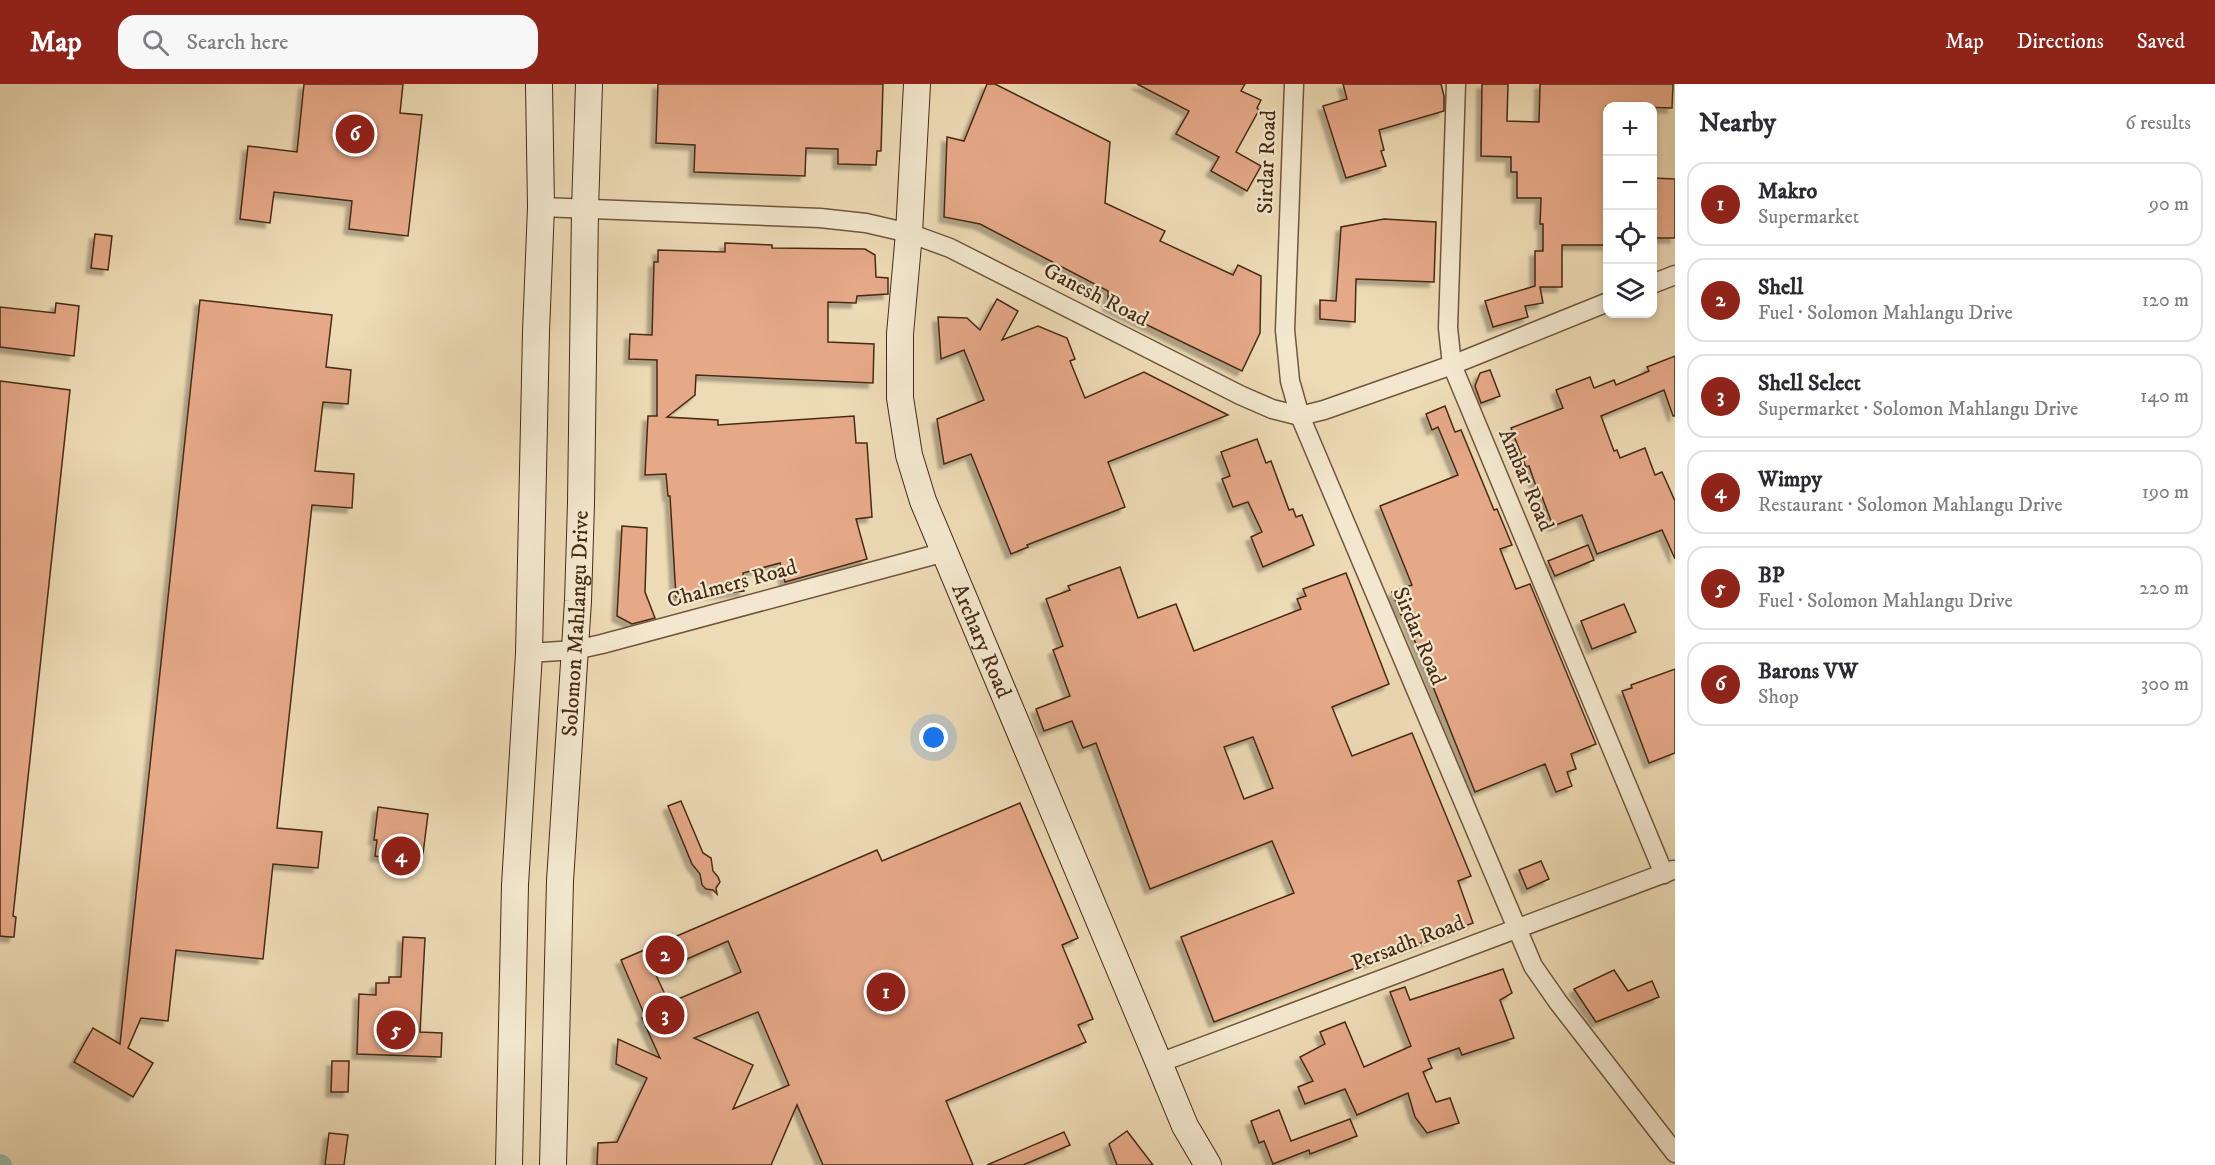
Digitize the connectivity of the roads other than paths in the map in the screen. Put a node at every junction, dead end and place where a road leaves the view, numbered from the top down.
1 (539, 84) edge
2 (589, 84) edge
3 (917, 84) edge
4 (1293, 84) edge
5 (1456, 84) edge
6 (540, 207) junction
7 (585, 210) junction
8 (909, 233) junction
9 (1675, 275) edge
10 (1657, 282) edge
11 (1603, 304) edge
12 (1452, 364) junction
13 (1300, 416) junction
14 (945, 552) junction
15 (575, 650) junction
16 (529, 653) junction
17 (1670, 872) edge
18 (1516, 928) junction
19 (1159, 1063) junction
20 (1675, 1153) edge
21 (509, 1165) edge
22 (553, 1165) edge
23 (1208, 1165) edge

1 - 6 main road, Solomon Mahlangu Drive
2 - 7 main road, Solomon Mahlangu Drive
3 - 8 main road, Archary Road
4 - 13 street, Sirdar Road
5 - 12 street, Ambar Road
6 - 7 street, Ganesh Road
6 - 16 main road, Solomon Mahlangu Drive
7 - 8 street, Ganesh Road
7 - 15 main road, Solomon Mahlangu Drive
8 - 13 street, Ganesh Road
8 - 14 main road, Archary Road
9 - 10 street
11 - 12 street, Ganesh Road
12 - 13 street, Ganesh Road
12 - 17 street, Ambar Road
13 - 18 street, Sirdar Road
14 - 15 street, Chalmers Road
14 - 19 main road, Archary Road
15 - 16 street, Chalmers Road
15 - 22 main road, Solomon Mahlangu Drive
16 - 21 main road, Solomon Mahlangu Drive
17 - 18 street, Persadh Road
18 - 19 street, Persadh Road
18 - 20 street, Sirdar Road
19 - 23 main road, Archary Road

